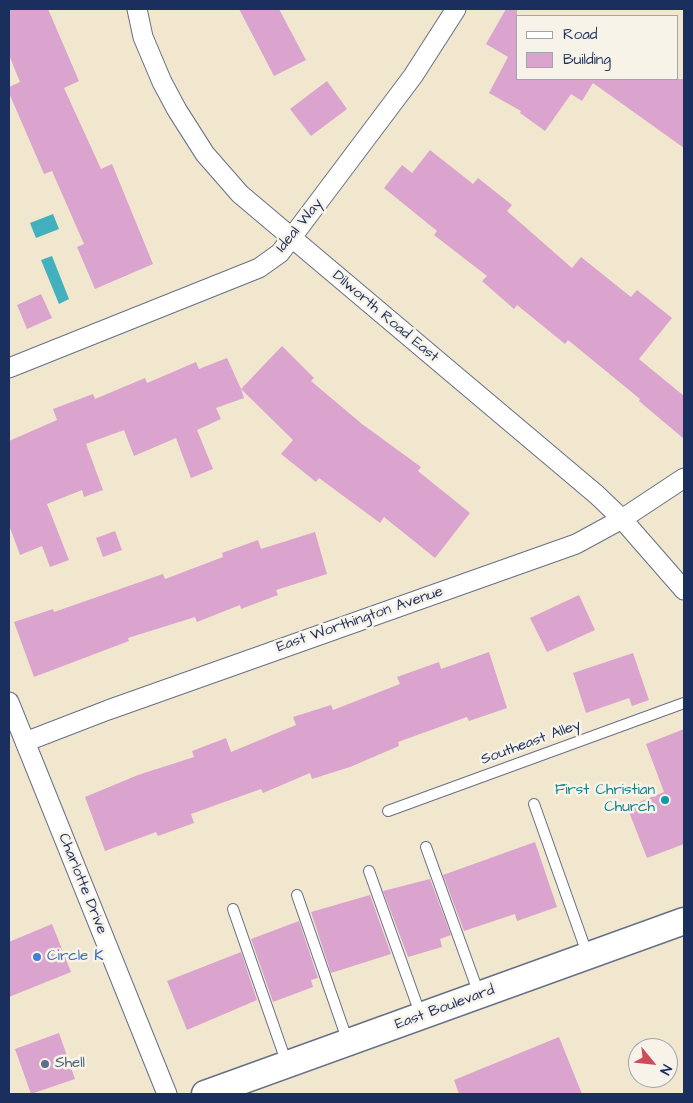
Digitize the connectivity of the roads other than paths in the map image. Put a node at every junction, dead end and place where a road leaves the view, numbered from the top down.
1 (137, 9) edge
2 (456, 9) edge
3 (292, 239) junction
4 (9, 368) edge
5 (684, 478) edge
6 (622, 519) junction
7 (684, 590) edge
8 (9, 702) edge
9 (684, 703) edge
10 (25, 742) junction
11 (534, 804) dead end
12 (388, 811) dead end
13 (426, 846) dead end
14 (369, 871) dead end
15 (297, 896) dead end
16 (233, 908) dead end
17 (684, 921) edge
18 (588, 956) junction
19 (479, 995) junction
20 (421, 1016) junction
21 (349, 1043) junction
22 (288, 1064) junction
23 (167, 1094) edge
24 (205, 1094) edge

1 - 3 street, Dilworth Road East
2 - 3 street, Ideal Way
3 - 4 street, Ideal Way
3 - 6 street, Dilworth Road East
5 - 6 street, East Worthington Avenue
6 - 7 street, Dilworth Road East
6 - 10 street, East Worthington Avenue
8 - 10 street, Charlotte Drive
9 - 12 lane, Southeast Alley
10 - 23 street, Charlotte Drive
11 - 18 lane
13 - 19 lane
14 - 20 lane
15 - 21 lane
16 - 22 lane
17 - 18 street, East Boulevard
18 - 19 street, East Boulevard
19 - 20 street, East Boulevard
20 - 21 street, East Boulevard
21 - 22 street, East Boulevard
22 - 24 street, East Boulevard

